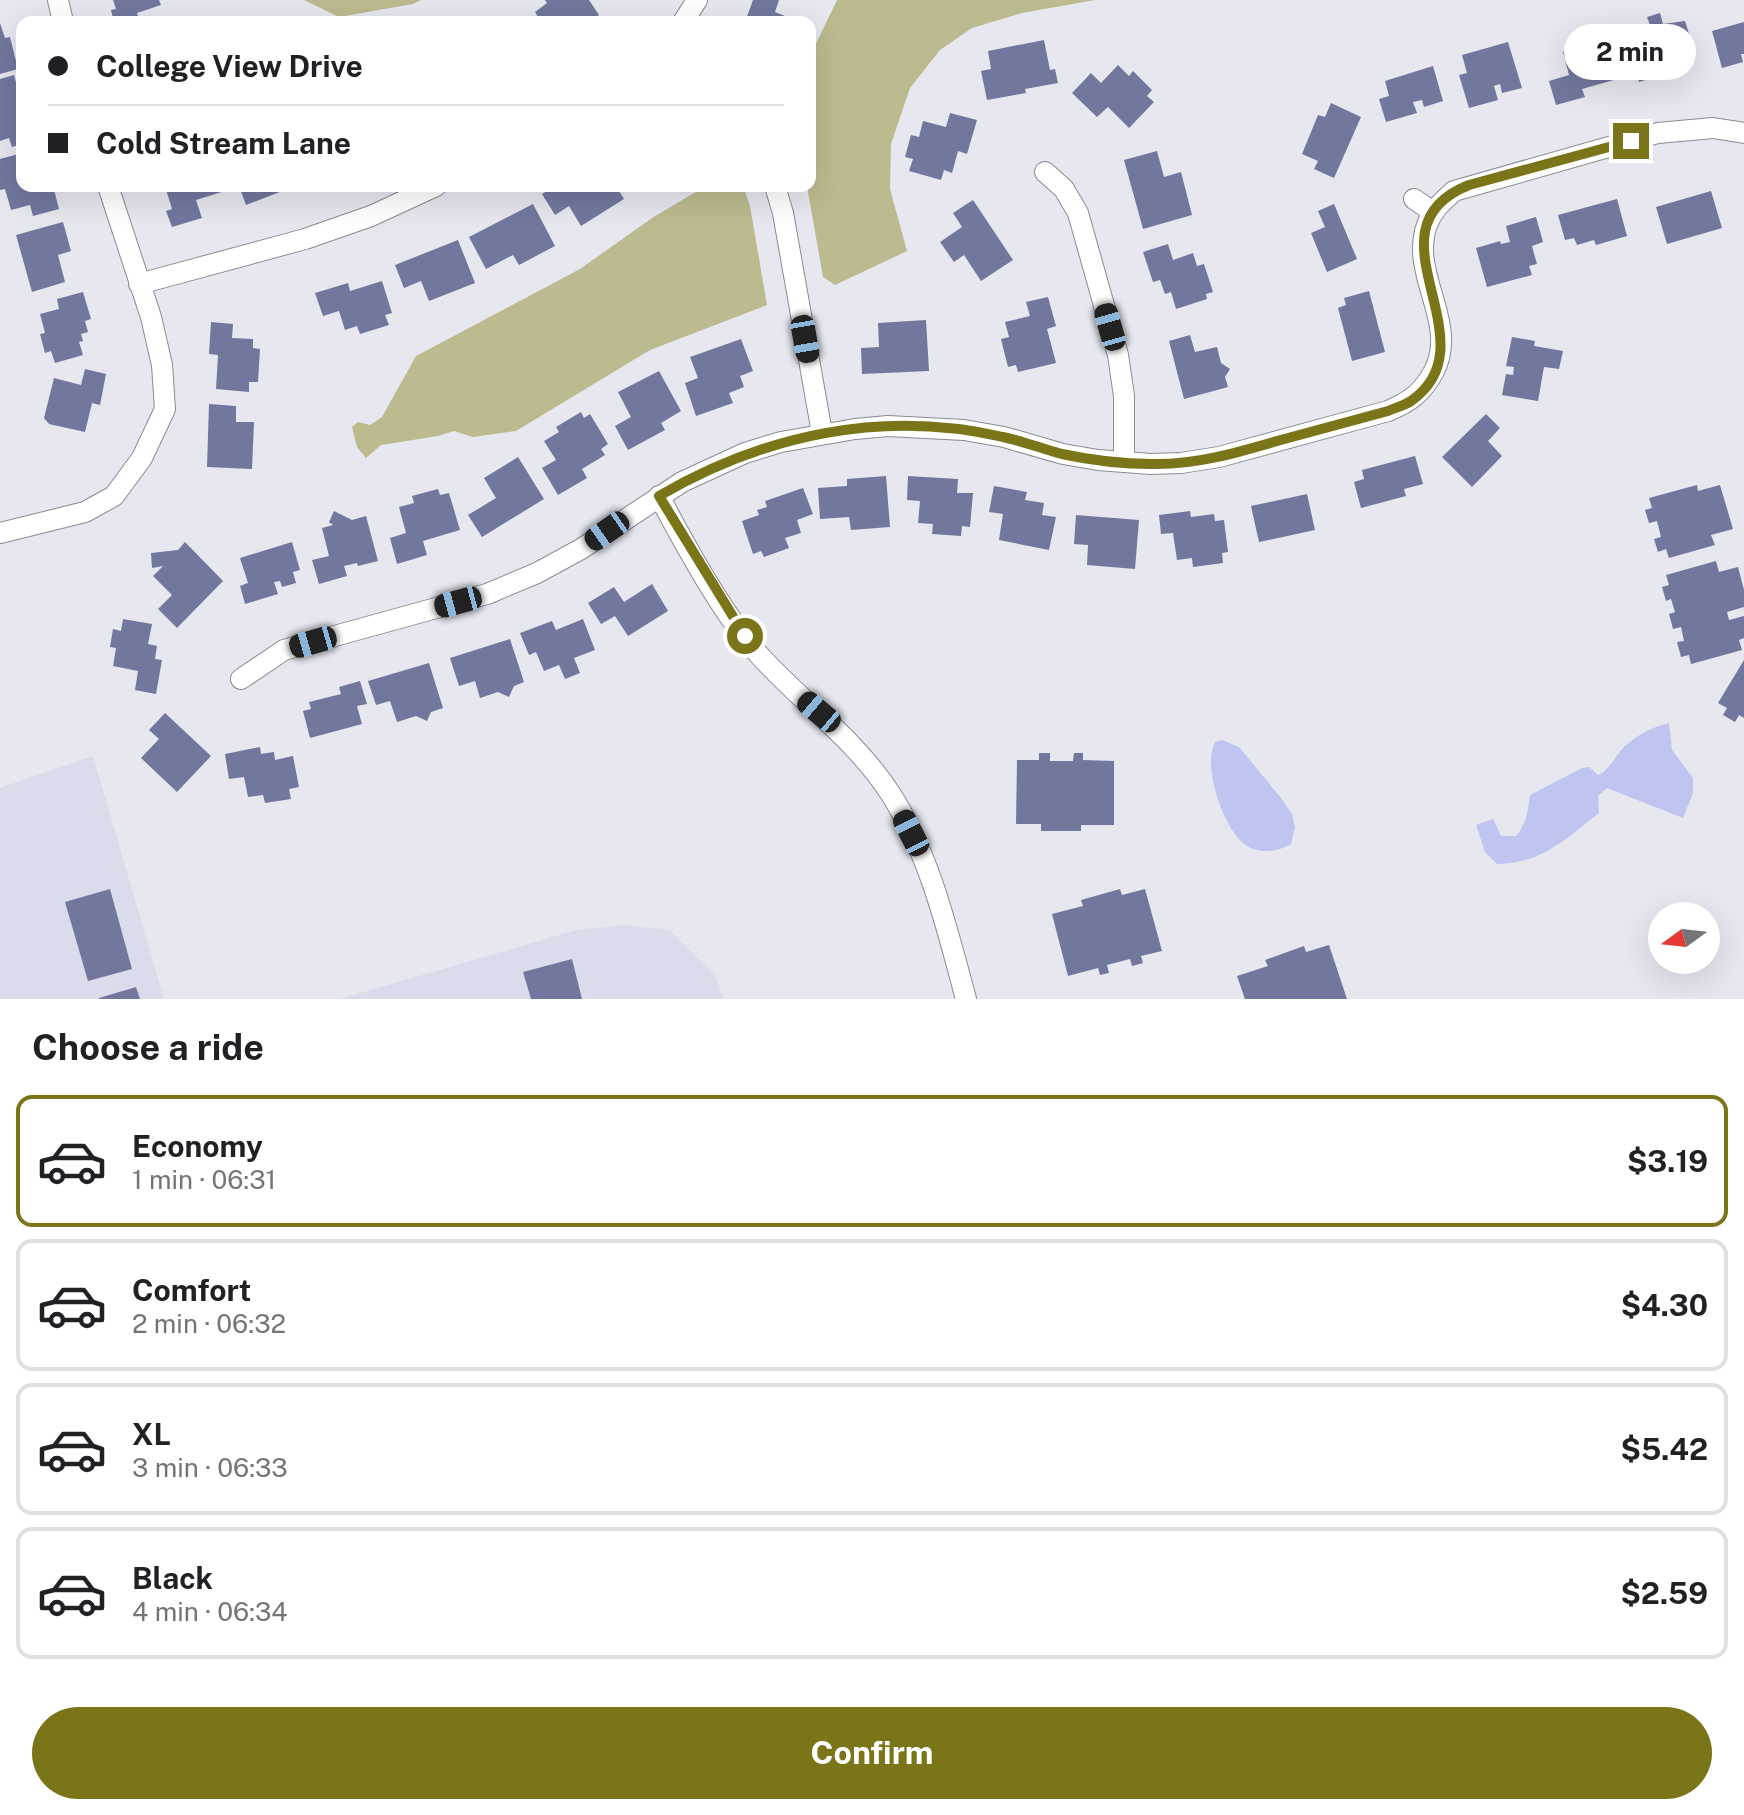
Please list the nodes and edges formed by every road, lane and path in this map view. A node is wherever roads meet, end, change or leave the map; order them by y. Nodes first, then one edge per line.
1 (1744, 133) edge
2 (1045, 172) dead end
3 (110, 192) edge
4 (423, 192) edge
5 (777, 192) edge
6 (1414, 199) dead end
7 (1433, 212) junction
8 (139, 284) junction
9 (822, 433) junction
10 (1124, 462) junction
11 (659, 496) junction
12 (0, 533) edge
13 (241, 679) dead end
14 (966, 999) edge

1 - 7 street
2 - 10 street
3 - 8 street
4 - 8 street
5 - 9 street
6 - 7 street
7 - 10 street
8 - 12 street
9 - 10 street
9 - 11 street
11 - 13 street
11 - 14 street

